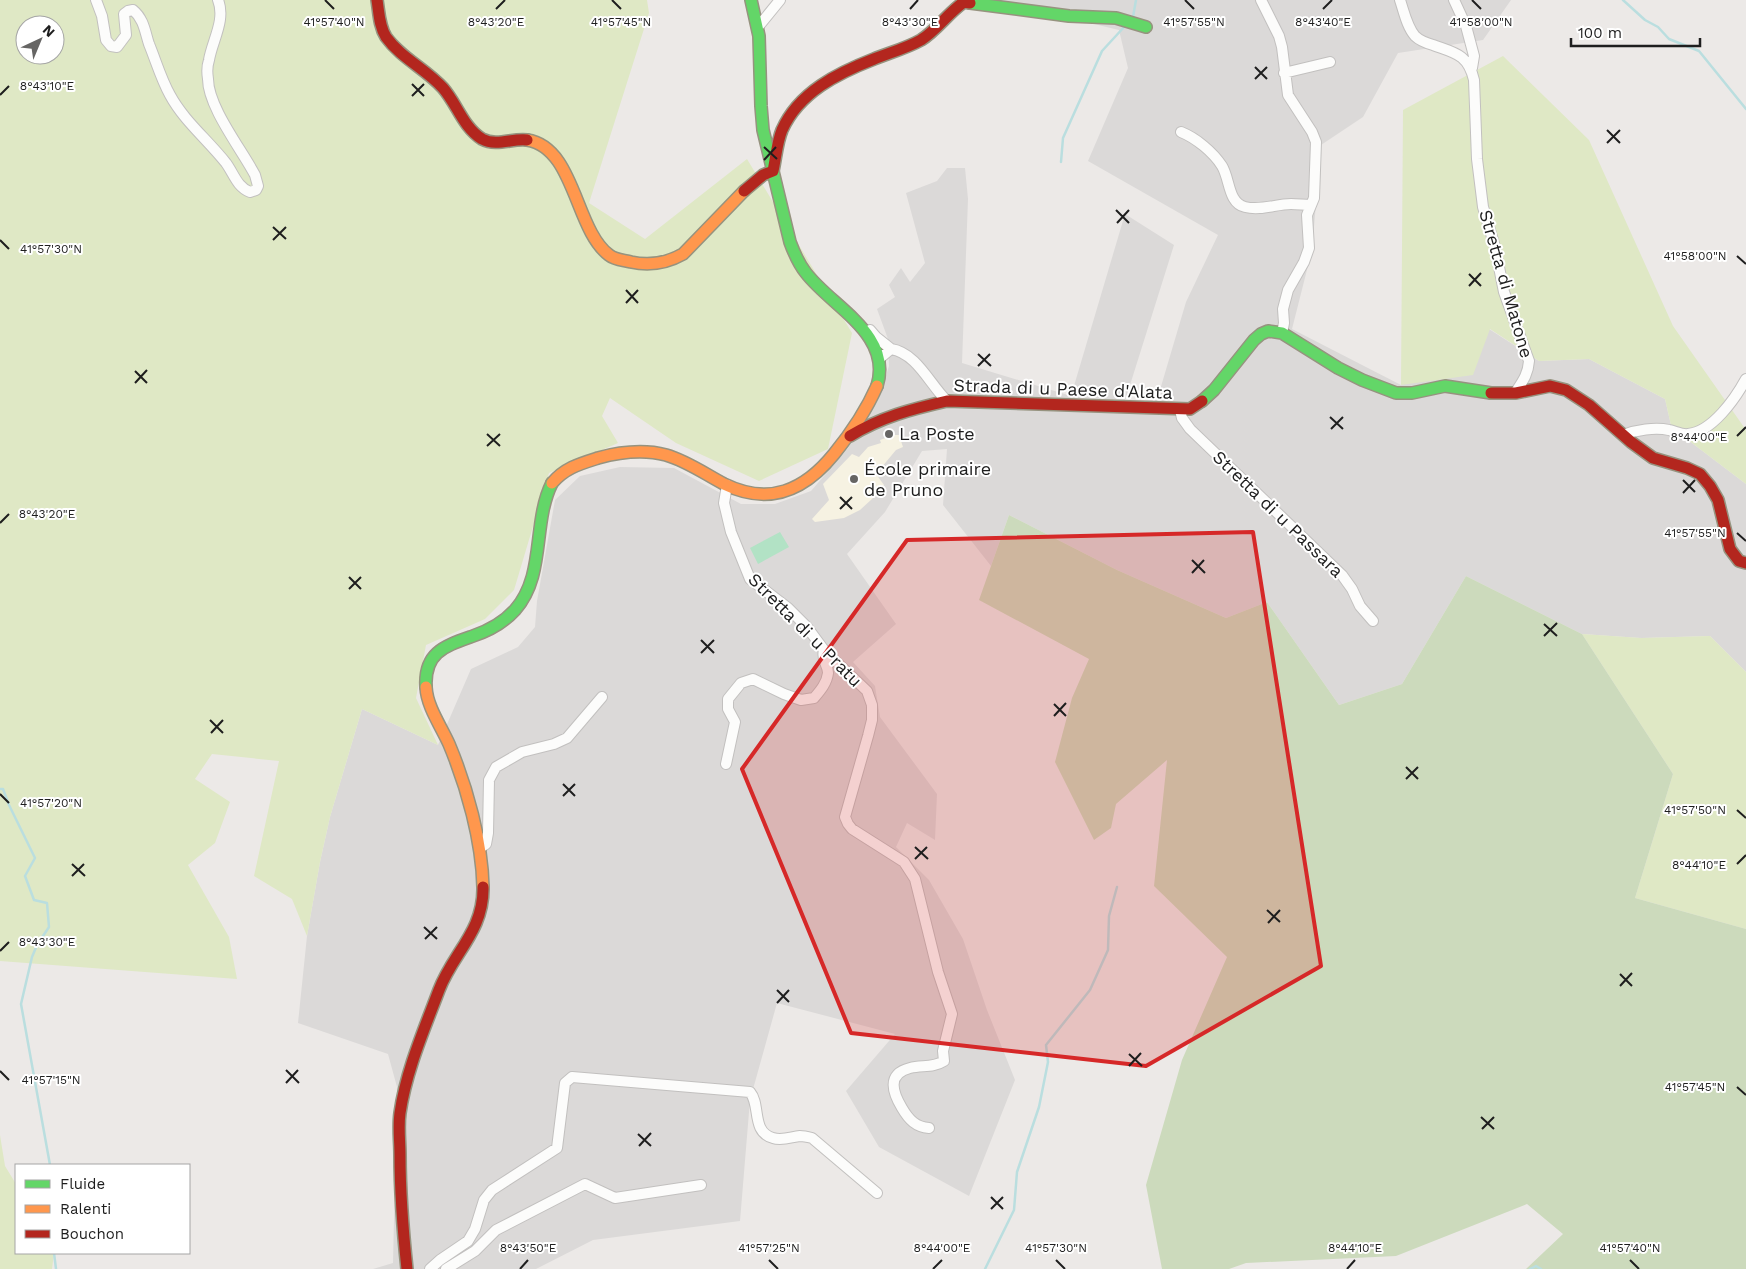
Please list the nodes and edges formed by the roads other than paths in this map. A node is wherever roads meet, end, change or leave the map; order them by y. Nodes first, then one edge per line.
1 (96, 0) edge
2 (218, 0) edge
3 (377, 0) edge
4 (751, 0) edge
5 (780, 0) edge
6 (1261, 0) edge
7 (1400, 0) edge
8 (1454, 0) edge
9 (758, 27) junction
10 (1146, 27) dead end
11 (1330, 62) dead end
12 (1472, 68) junction
13 (1284, 73) junction
14 (1181, 132) dead end
15 (774, 171) junction
16 (1310, 205) junction
17 (858, 324) junction
18 (1282, 333) junction
19 (891, 350) junction
20 (880, 359) junction
21 (1746, 379) edge
22 (1515, 393) junction
23 (947, 401) junction
24 (1180, 410) junction
25 (1623, 435) junction
26 (847, 438) junction
27 (727, 485) junction
28 (1746, 563) edge
29 (1373, 621) dead end
30 (824, 650) junction
31 (602, 697) dead end
32 (726, 764) dead end
33 (480, 848) junction
34 (929, 1128) dead end
35 (701, 1185) dead end
36 (877, 1193) dead end
37 (407, 1269) edge
38 (430, 1269) edge
39 (446, 1269) edge

1 - 2 street
3 - 15 street
4 - 9 street
5 - 9 street
6 - 13 street
7 - 12 street
8 - 12 street, Stretta di Matone
9 - 15 street
10 - 15 street
11 - 13 street
12 - 22 street, Stretta di Matone
13 - 16 street
14 - 16 street
15 - 17 street
16 - 18 street
17 - 19 street
17 - 20 street
18 - 22 street
18 - 24 street, Strada di u Paese d'Alata
19 - 20 street
19 - 23 street
20 - 26 street
21 - 25 street
22 - 25 street
23 - 24 street, Strada di u Paese d'Alata
23 - 26 street, Strada di u Paese d'Alata
24 - 29 street, Stretta di u Passara
25 - 28 street
26 - 27 street
27 - 30 street, Stretta di u Pratu
27 - 33 street
30 - 32 street
30 - 34 street, Stretta di u Pratu
31 - 33 street
33 - 37 street
35 - 39 street
36 - 38 street

